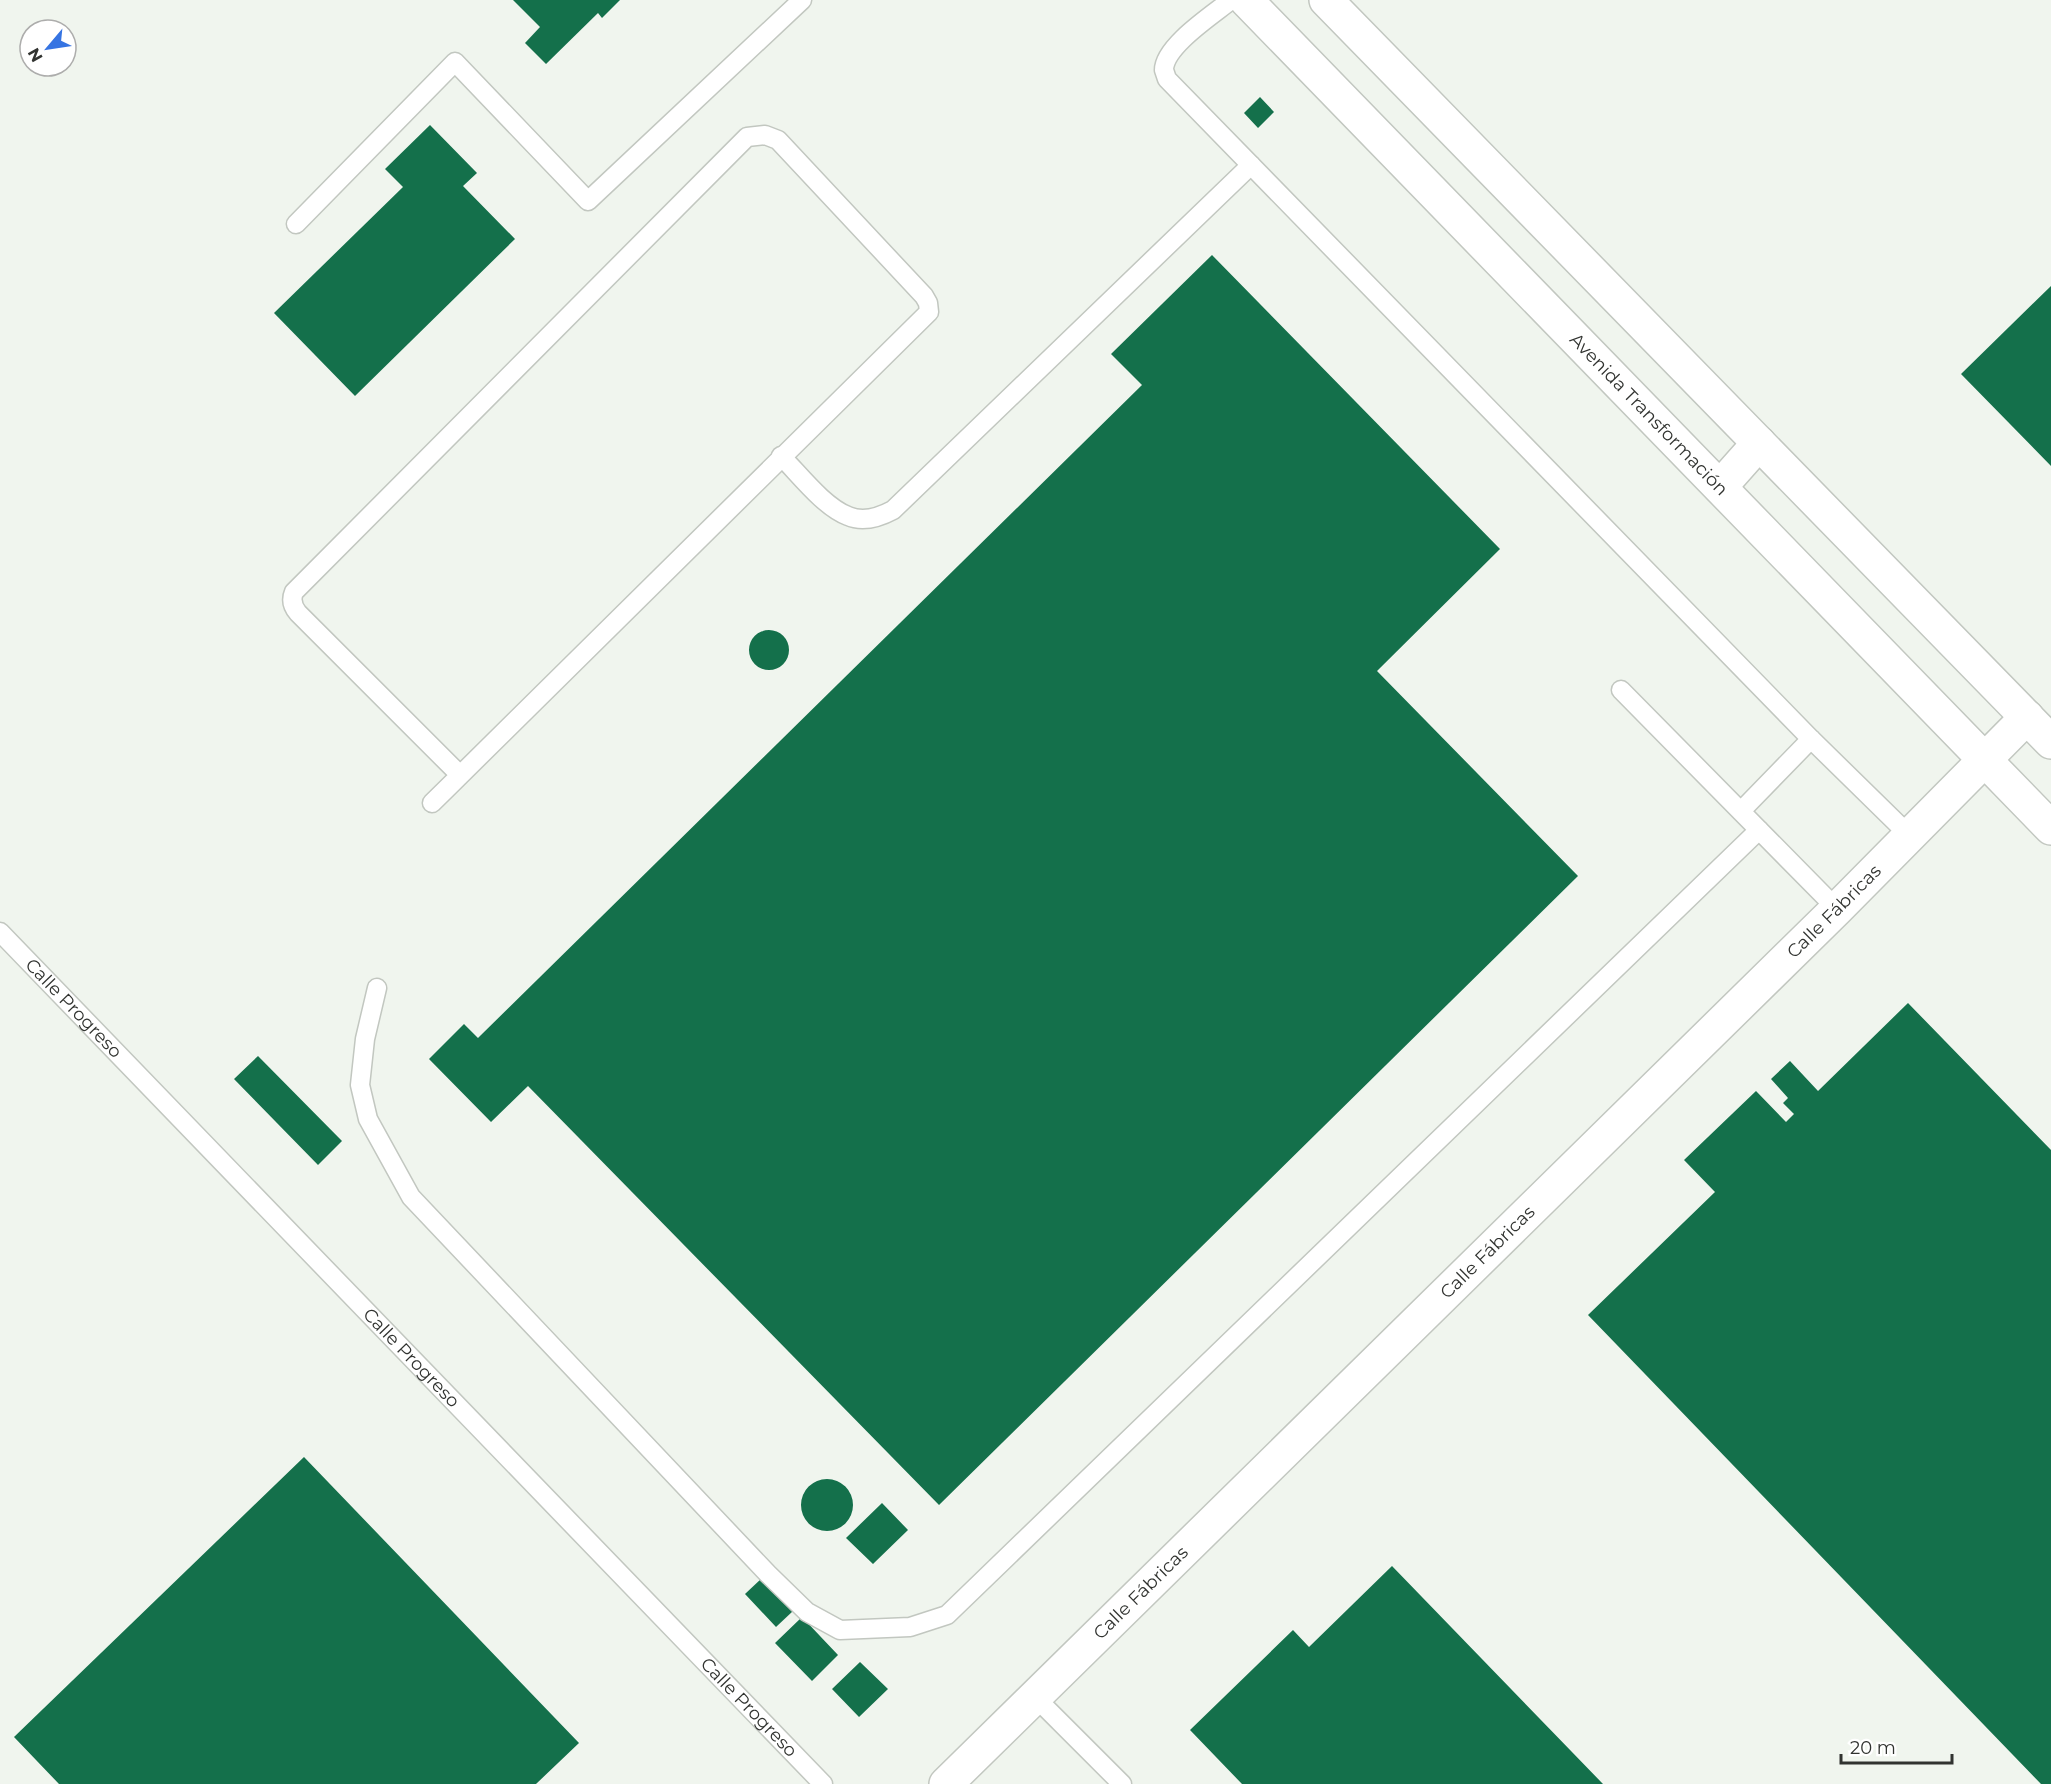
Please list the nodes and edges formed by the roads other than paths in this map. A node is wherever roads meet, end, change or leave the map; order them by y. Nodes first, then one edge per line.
1 (802, 0) edge
2 (1231, 0) edge
3 (1246, 0) edge
4 (1326, 0) edge
5 (1251, 165) junction
6 (296, 224) dead end
7 (1759, 443) junction
8 (781, 456) junction
9 (1720, 487) junction
10 (1621, 690) dead end
11 (2027, 717) junction
12 (1811, 739) junction
13 (2051, 742) edge
14 (1984, 760) junction
15 (460, 776) junction
16 (432, 803) dead end
17 (1741, 811) junction
18 (2051, 828) edge
19 (1759, 830) junction
20 (1910, 836) junction
21 (1838, 909) junction
22 (0, 932) edge
23 (377, 988) dead end
24 (1035, 1697) junction
25 (823, 1784) edge
26 (946, 1784) edge
27 (1122, 1784) edge

1 - 6 lane
2 - 5 lane
3 - 9 main road, Avenida Transformación
4 - 7 main road
5 - 8 lane
5 - 12 lane
7 - 9 main road
7 - 11 main road
8 - 15 lane
8 - 15 lane
9 - 14 main road, Avenida Transformación
10 - 17 lane
11 - 13 main road
11 - 14 main road, Calle Fábricas
12 - 17 lane
12 - 20 lane
14 - 18 main road, Avenida Transformación
14 - 20 main road, Calle Fábricas
15 - 16 lane
17 - 19 lane
19 - 21 lane
19 - 23 lane
20 - 21 main road, Calle Fábricas
21 - 24 main road, Calle Fábricas
22 - 25 lane, Calle Progreso
24 - 26 main road, Calle Fábricas
24 - 27 lane

